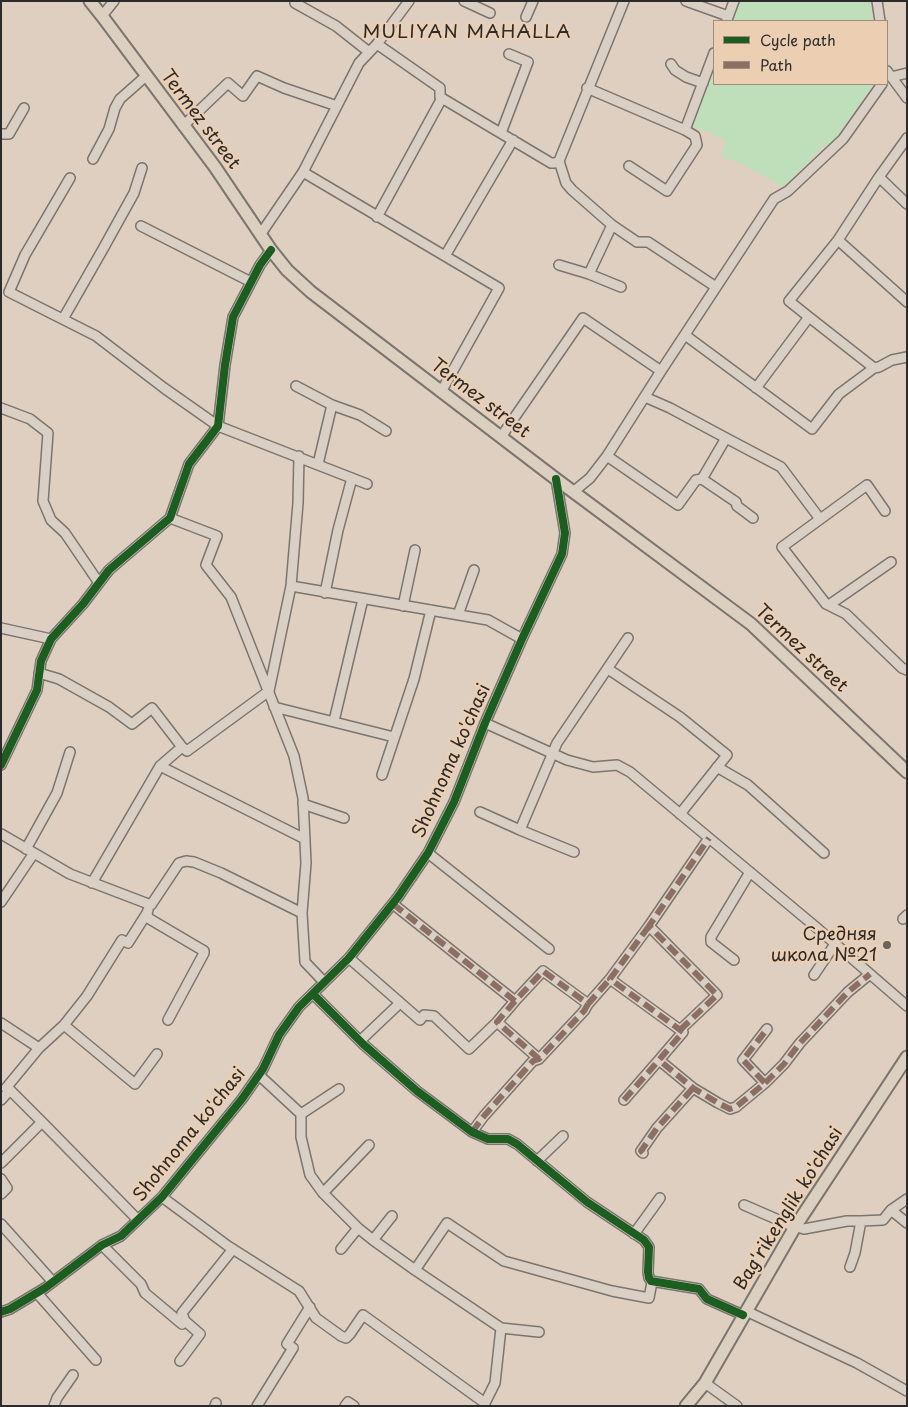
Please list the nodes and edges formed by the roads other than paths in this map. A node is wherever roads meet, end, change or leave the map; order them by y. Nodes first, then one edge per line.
1 (90, 1) edge
2 (114, 1) edge
3 (409, 1) edge
4 (464, 1) edge
5 (533, 1) edge
6 (624, 1) edge
7 (686, 1) edge
8 (734, 1) edge
9 (877, 1) edge
10 (296, 3) dead end
11 (490, 13) dead end
12 (102, 16) junction
13 (526, 17) dead end
14 (727, 18) edge
15 (880, 20) edge
16 (377, 44) junction
17 (369, 52) junction
18 (509, 54) dead end
19 (713, 56) edge
20 (671, 64) dead end
21 (907, 73) edge
22 (889, 74) edge
23 (146, 76) junction
24 (703, 83) junction
25 (881, 85) edge
26 (587, 88) junction
27 (442, 98) junction
28 (907, 98) edge
29 (337, 106) junction
30 (24, 108) dead end
31 (183, 126) junction
32 (685, 130) junction
33 (501, 133) junction
34 (1, 134) edge
35 (907, 138) edge
36 (513, 140) junction
37 (93, 159) dead end
38 (559, 161) junction
39 (628, 166) dead end
40 (142, 168) dead end
41 (303, 172) junction
42 (879, 177) junction
43 (70, 178) dead end
44 (907, 204) edge
45 (377, 216) junction
46 (612, 225) junction
47 (141, 226) dead end
48 (260, 234) junction
49 (838, 240) junction
50 (271, 250) junction
51 (445, 256) junction
52 (559, 265) dead end
53 (589, 274) junction
54 (251, 282) junction
55 (621, 287) dead end
56 (716, 287) junction
57 (5, 291) edge
58 (907, 302) edge
59 (809, 317) junction
60 (62, 319) junction
61 (685, 335) junction
62 (907, 357) edge
63 (874, 368) junction
64 (661, 371) junction
65 (296, 386) dead end
66 (756, 388) junction
67 (441, 392) junction
68 (645, 397) junction
69 (332, 406) junction
70 (1, 408) edge
71 (218, 426) junction
72 (386, 431) dead end
73 (501, 438) junction
74 (726, 438) junction
75 (300, 456) junction
76 (607, 456) junction
77 (318, 464) junction
78 (352, 478) junction
79 (556, 479) junction
80 (702, 479) junction
81 (367, 484) dead end
82 (573, 492) junction
83 (885, 511) dead end
84 (170, 518) junction
85 (753, 518) dead end
86 (820, 519) junction
87 (415, 550) dead end
88 (891, 562) dead end
89 (474, 570) dead end
90 (98, 583) junction
91 (291, 586) junction
92 (326, 593) junction
93 (363, 599) junction
94 (829, 605) junction
95 (404, 606) junction
96 (431, 610) junction
97 (458, 615) junction
98 (1, 628) edge
99 (522, 638) junction
100 (628, 638) dead end
101 (51, 639) junction
102 (608, 669) junction
103 (907, 670) edge
104 (39, 673) junction
105 (269, 691) junction
106 (274, 707) junction
107 (334, 721) junction
108 (485, 723) junction
109 (394, 737) junction
110 (182, 747) junction
111 (70, 752) dead end
112 (552, 754) junction
113 (1, 765) edge
114 (160, 766) junction
115 (717, 767) junction
116 (907, 772) edge
117 (382, 775) dead end
118 (303, 804) junction
119 (480, 812) dead end
120 (680, 814) junction
121 (344, 818) dead end
122 (520, 830) junction
123 (1, 834) edge
124 (709, 838) junction
125 (305, 839) junction
126 (30, 851) junction
127 (574, 852) dead end
128 (428, 853) junction
129 (824, 853) dead end
130 (750, 872) junction
131 (92, 883) junction
132 (1, 902) edge
133 (393, 904) junction
134 (149, 909) junction
135 (302, 913) junction
136 (649, 926) junction
137 (835, 944) junction
138 (549, 949) dead end
139 (349, 958) junction
140 (734, 960) dead end
141 (870, 974) junction
142 (814, 975) dead end
143 (610, 979) junction
144 (324, 982) junction
145 (313, 994) junction
146 (515, 1001) junction
147 (400, 1003) junction
148 (588, 1004) junction
149 (907, 1006) edge
150 (168, 1020) dead end
151 (498, 1022) junction
152 (1, 1023) edge
153 (64, 1025) junction
154 (767, 1029) dead end
155 (680, 1030) junction
156 (360, 1041) junction
157 (39, 1048) junction
158 (157, 1054) dead end
159 (538, 1059) junction
160 (659, 1060) junction
161 (905, 1063) edge
162 (259, 1075) junction
163 (765, 1083) junction
164 (6, 1087) edge
165 (692, 1088) junction
166 (339, 1090) dead end
167 (1, 1100) edge
168 (624, 1100) dead end
169 (300, 1114) junction
170 (42, 1122) junction
171 (472, 1132) junction
172 (563, 1136) dead end
173 (369, 1145) dead end
174 (643, 1153) dead end
175 (537, 1161) junction
176 (1, 1163) edge
177 (1, 1179) edge
178 (323, 1193) junction
179 (1, 1194) edge
180 (162, 1197) junction
181 (660, 1198) dead end
182 (907, 1199) edge
183 (744, 1205) dead end
184 (891, 1210) junction
185 (392, 1216) dead end
186 (138, 1220) junction
187 (861, 1221) junction
188 (1, 1224) edge
189 (907, 1224) edge
190 (795, 1226) junction
191 (358, 1228) junction
192 (634, 1234) junction
193 (373, 1240) junction
194 (102, 1246) junction
195 (233, 1249) junction
196 (341, 1249) dead end
197 (850, 1267) dead end
198 (415, 1270) junction
199 (53, 1282) junction
200 (652, 1282) junction
201 (37, 1293) junction
202 (310, 1307) junction
203 (1, 1312) edge
204 (744, 1313) junction
205 (185, 1321) junction
206 (501, 1328) junction
207 (539, 1332) dead end
208 (96, 1360) dead end
209 (180, 1361) dead end
210 (73, 1375) dead end
211 (705, 1384) junction
212 (907, 1391) edge
213 (485, 1404) edge
214 (54, 1406) edge
215 (257, 1406) edge
216 (345, 1406) edge
217 (354, 1406) edge
218 (686, 1406) edge
219 (737, 1406) edge

1 - 12 main road, Termez street
2 - 12 street
3 - 16 street
4 - 11 street
5 - 13 street
6 - 26 street
7 - 14 street
8 - 14 street
9 - 15 street
10 - 17 street
12 - 23 main road, Termez street
16 - 17 street
16 - 27 street
17 - 29 street
18 - 33 street
19 - 24 street
20 - 24 street
21 - 22 street
22 - 28 street
23 - 31 main road, Termez street
23 - 37 street
24 - 32 street
25 - 56 street
26 - 32 street
26 - 38 street
27 - 33 street
27 - 45 street
29 - 31 street
29 - 41 street
30 - 34 street
31 - 48 main road, Termez street
32 - 39 street
33 - 36 street
35 - 42 street
36 - 38 street
36 - 51 street
38 - 46 street
40 - 60 street
41 - 45 street
41 - 48 street
42 - 44 street
42 - 49 street
43 - 57 street
45 - 51 street
46 - 53 street
46 - 56 street
47 - 54 street
48 - 50 main road, Termez street
49 - 58 street
49 - 59 street
50 - 54 street
50 - 67 main road, Termez street
51 - 67 street
52 - 53 street
53 - 55 street
54 - 71 street
56 - 61 street
57 - 60 street
59 - 63 street
59 - 66 street
60 - 71 street
61 - 64 street
61 - 66 street
62 - 63 street
63 - 66 street
64 - 68 street
64 - 73 street
65 - 69 street
67 - 73 main road, Termez street
68 - 74 street
68 - 76 street
69 - 72 street
69 - 77 street
70 - 90 street
71 - 75 street
71 - 84 street
73 - 79 main road, Termez street
74 - 80 street
74 - 86 street
75 - 77 street
75 - 91 street
76 - 80 street
76 - 82 street
77 - 78 street
78 - 81 street
78 - 92 street
79 - 82 main road, Termez street
79 - 99 street, Shohnoma ko'chasi
80 - 85 street
82 - 116 main road, Termez street
83 - 86 street
84 - 90 street
84 - 105 street
86 - 94 street
87 - 95 street
88 - 94 street
89 - 97 street
90 - 101 street
91 - 92 street
91 - 105 street
92 - 93 street
93 - 95 street
93 - 107 street
94 - 103 street
95 - 96 street
96 - 97 street
96 - 109 street
97 - 99 street
98 - 101 street
99 - 108 street, Shohnoma ko'chasi
100 - 102 street
101 - 104 street
102 - 112 street
102 - 115 street
104 - 110 street
104 - 113 street
105 - 106 street
105 - 110 street
106 - 107 street
106 - 118 street
107 - 109 street
108 - 112 street
108 - 128 street, Shohnoma ko'chasi
109 - 117 street
110 - 114 street
111 - 126 street
112 - 120 street
112 - 122 street
114 - 125 street
114 - 131 street
115 - 120 street
115 - 129 street
118 - 121 street
118 - 125 street
119 - 122 street
120 - 124 street
122 - 127 street
123 - 126 street
124 - 130 street
124 - 136 street
125 - 135 street
126 - 131 street
126 - 132 street
128 - 133 street, Shohnoma ko'chasi
128 - 138 street
130 - 137 street
130 - 140 street
131 - 134 street
133 - 139 street, Shohnoma ko'chasi
133 - 146 street
134 - 135 street
134 - 150 street
134 - 153 street
135 - 144 street
136 - 143 street
136 - 155 street
137 - 141 street
137 - 142 street
139 - 144 street, Shohnoma ko'chasi
139 - 147 street
141 - 149 street
141 - 163 street
143 - 148 street
143 - 155 street
144 - 145 street, Shohnoma ko'chasi
145 - 156 street
145 - 162 street, Shohnoma ko'chasi
146 - 148 street
146 - 151 street
147 - 151 street
147 - 156 street
148 - 159 street
151 - 159 street
152 - 157 street
153 - 157 street
153 - 158 street
154 - 163 street
155 - 160 street
156 - 171 street
157 - 164 street
159 - 171 street
160 - 165 street
160 - 168 street
161 - 190 main road, Bag'rikenglik ko'chasi
162 - 169 street
162 - 180 street, Shohnoma ko'chasi
163 - 165 street
164 - 167 street
164 - 170 street
165 - 174 street
166 - 169 street
169 - 178 street
170 - 176 street
170 - 186 street
171 - 175 street
172 - 175 street
173 - 178 street
175 - 192 street
177 - 179 street
178 - 191 street
180 - 186 street, Shohnoma ko'chasi
180 - 195 street
181 - 192 street
182 - 184 street
183 - 190 street
184 - 187 street
184 - 189 street
185 - 193 street
186 - 194 street, Shohnoma ko'chasi
187 - 190 street
187 - 197 street
188 - 199 street
190 - 204 main road, Bag'rikenglik ko'chasi
191 - 193 street
191 - 196 street
192 - 200 street
193 - 198 street
194 - 199 street, Shohnoma ko'chasi
194 - 205 street
195 - 202 street
195 - 205 street
198 - 200 street
198 - 206 street
199 - 201 street, Shohnoma ko'chasi
200 - 204 street
201 - 203 street, Shohnoma ko'chasi
201 - 208 street
202 - 213 street
202 - 215 street
204 - 211 main road, Bag'rikenglik ko'chasi
204 - 212 street
205 - 209 street
206 - 207 street
206 - 213 street
210 - 214 street
211 - 218 main road, Bag'rikenglik ko'chasi
211 - 219 street
216 - 217 street

